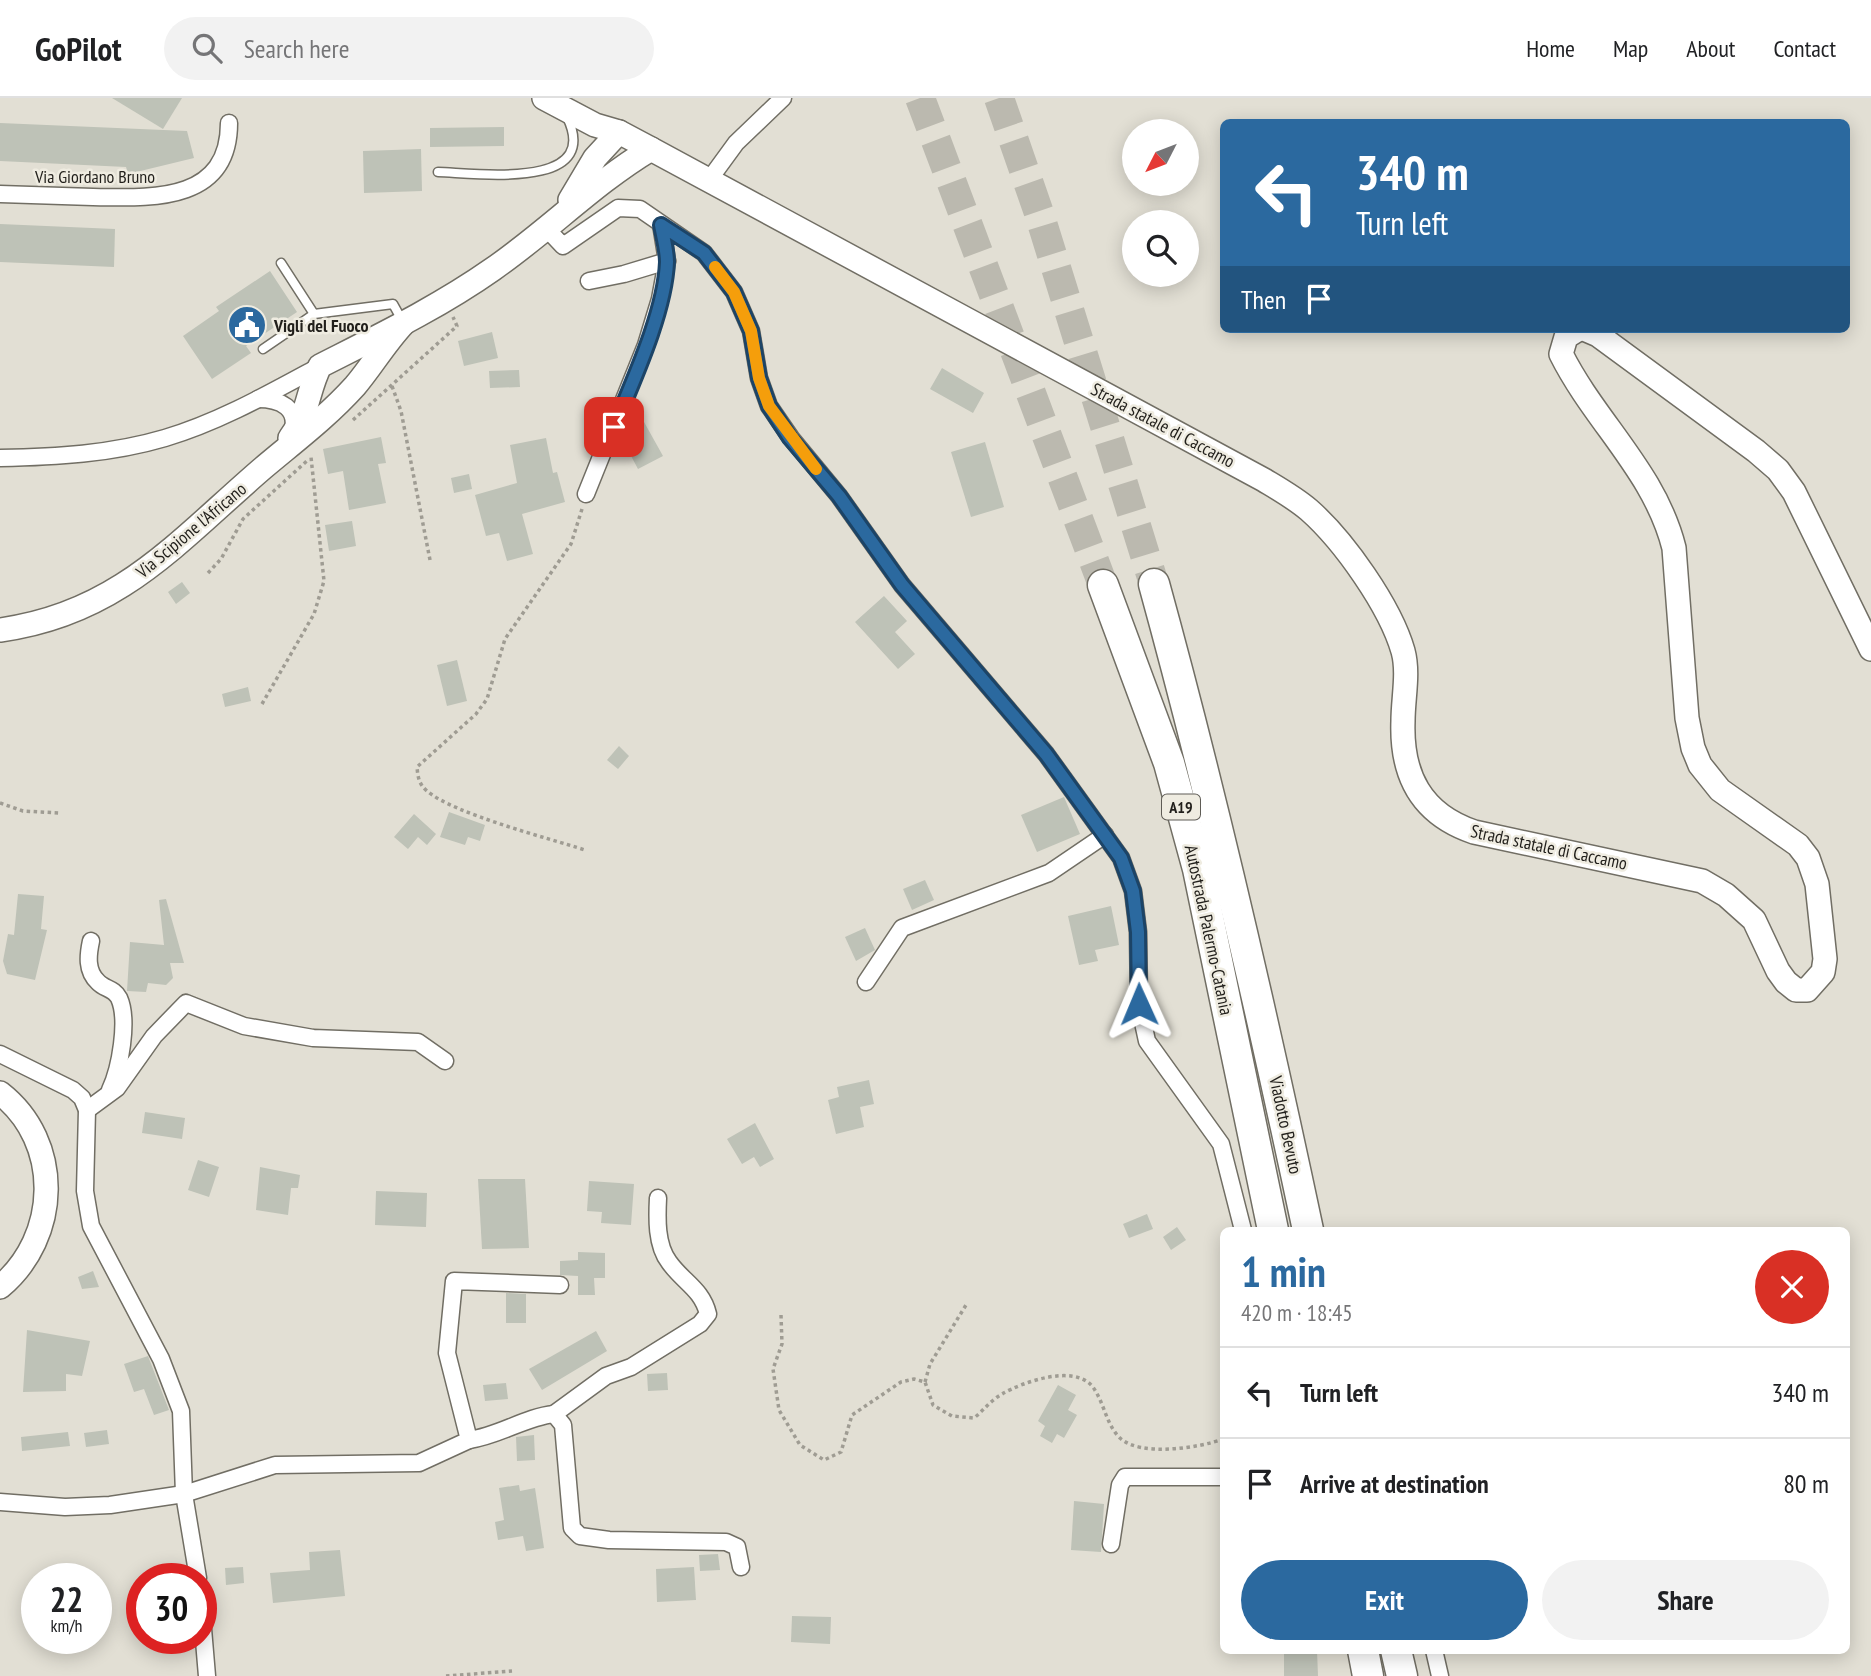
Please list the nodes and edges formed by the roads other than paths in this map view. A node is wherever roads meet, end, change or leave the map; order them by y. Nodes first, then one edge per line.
1 (783, 98) edge
2 (561, 101) edge
3 (229, 123) dead end
4 (595, 125) junction
5 (619, 132) junction
6 (651, 149) junction
7 (595, 158) junction
8 (617, 169) junction
9 (438, 172) dead end
10 (709, 180) junction
11 (0, 194) edge
12 (553, 221) junction
13 (661, 225) junction
14 (667, 261) junction
15 (281, 263) dead end
16 (589, 281) dead end
17 (314, 314) junction
18 (404, 323) junction
19 (1574, 333) edge
20 (1592, 333) edge
21 (263, 349) dead end
22 (320, 366) junction
23 (258, 399) junction
24 (320, 422) junction
25 (289, 439) junction
26 (0, 458) edge
27 (263, 469) junction
28 (586, 494) road end
29 (1154, 584) tunnel mouth
30 (1104, 585) tunnel mouth
31 (0, 630) edge
32 (1871, 649) edge
33 (1105, 835) junction
34 (91, 941) dead end
35 (866, 982) dead end
36 (1264, 1020) joint
37 (1231, 1037) joint
38 (0, 1054) edge
39 (445, 1061) dead end
40 (0, 1093) edge
41 (108, 1094) junction
42 (88, 1110) junction
43 (658, 1198) dead end
44 (1242, 1227) edge
45 (1272, 1227) edge
46 (1307, 1227) edge
47 (560, 1285) dead end
48 (0, 1287) edge
49 (554, 1414) junction
50 (469, 1440) junction
51 (1220, 1477) edge
52 (184, 1494) junction
53 (0, 1502) edge
54 (1111, 1544) dead end
55 (196, 1563) edge
56 (741, 1567) dead end
57 (205, 1654) edge
58 (1364, 1654) edge
59 (1397, 1654) edge
60 (1435, 1654) edge
61 (207, 1676) edge
62 (1368, 1676) edge
63 (1402, 1676) edge
64 (1440, 1676) edge

1 - 10 street
2 - 4 main road, Strada statale di Caccamo
2 - 5 main road, Strada statale di Caccamo
2 - 9 lane
3 - 11 street, Via Giordano Bruno
4 - 5 main road, Strada statale di Caccamo
4 - 7 main road
5 - 6 main road, Strada statale di Caccamo
5 - 7 main road
5 - 8 main road
6 - 8 main road
6 - 10 main road, Strada statale di Caccamo
7 - 12 main road
8 - 12 main road
10 - 19 main road, Strada statale di Caccamo
12 - 13 street
12 - 18 main road
13 - 14 street
13 - 33 street
14 - 16 street
14 - 28 street
15 - 17 lane
17 - 18 lane
17 - 21 lane
18 - 22 main road
18 - 24 main road
20 - 32 main road, Strada statale di Caccamo
22 - 23 street
22 - 24 main road
22 - 25 main road
23 - 25 street
23 - 26 street
24 - 27 main road
25 - 27 main road
27 - 31 main road, Via Scipione l'Africano
29 - 36 highway, Autostrada Palermo-Catania / A19
30 - 37 highway, Autostrada Palermo-Catania / A19
33 - 35 street
33 - 44 street
34 - 41 street
36 - 46 highway, Viadotto Bevuto / A19
37 - 45 highway, Viadotto Bevuto / A19
38 - 42 street
39 - 41 street
40 - 48 main road
41 - 42 street
42 - 52 street
43 - 49 street
47 - 50 street
49 - 50 street
49 - 56 street
50 - 52 street
51 - 54 street
52 - 53 street
52 - 55 street
57 - 61 street
58 - 62 highway
59 - 63 highway
60 - 64 street

